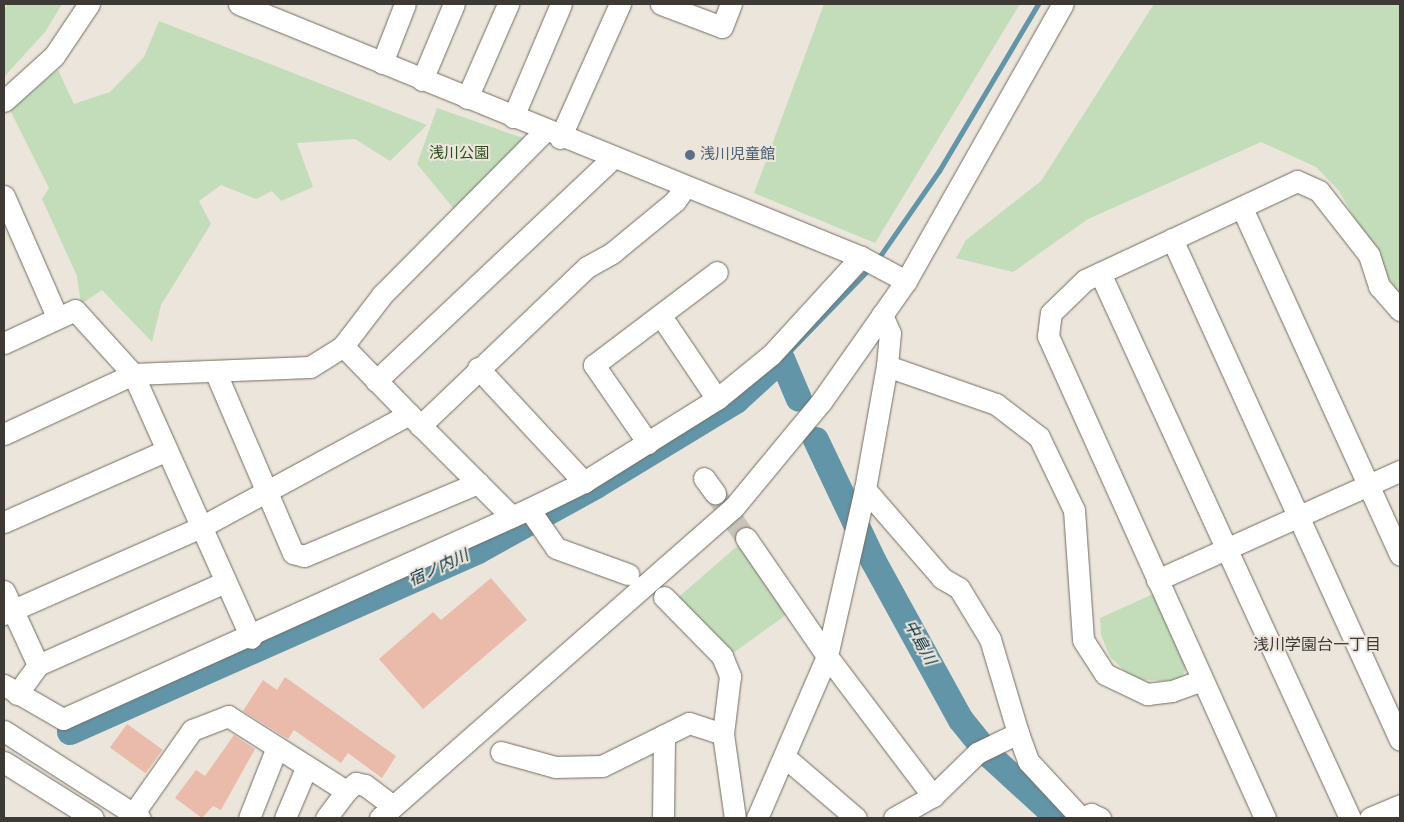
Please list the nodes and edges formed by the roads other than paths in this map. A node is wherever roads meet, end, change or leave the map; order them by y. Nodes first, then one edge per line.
1 (89, 4) edge
2 (239, 4) edge
3 (405, 4) edge
4 (454, 4) edge
5 (508, 4) edge
6 (561, 4) edge
7 (620, 4) edge
8 (661, 4) edge
9 (731, 4) edge
10 (1063, 4) edge
11 (382, 64) junction
12 (422, 80) junction
13 (467, 98) junction
14 (4, 101) edge
15 (513, 117) junction
16 (553, 134) junction
17 (614, 157) junction
18 (685, 187) junction
19 (4, 196) edge
20 (1242, 208) junction
21 (1172, 239) junction
22 (869, 261) junction
23 (717, 272) dead end
24 (1100, 273) junction
25 (906, 281) junction
26 (1400, 310) edge
27 (882, 315) junction
28 (661, 316) junction
29 (58, 317) junction
30 (4, 343) edge
31 (343, 346) junction
32 (887, 366) junction
33 (478, 368) junction
34 (215, 371) junction
35 (133, 374) junction
36 (376, 381) junction
37 (717, 399) junction
38 (414, 420) junction
39 (4, 434) edge
40 (648, 443) junction
41 (167, 450) junction
42 (1400, 471) edge
43 (584, 482) junction
44 (478, 483) junction
45 (1369, 486) junction
46 (266, 492) junction
47 (862, 499) junction
48 (525, 514) junction
49 (1298, 516) junction
50 (4, 522) edge
51 (202, 527) junction
52 (746, 538) tunnel mouth
53 (1228, 550) junction
54 (1400, 555) edge
55 (628, 574) dead end
56 (1157, 580) junction
57 (225, 582) junction
58 (4, 591) edge
59 (664, 597) dead end
60 (8, 612) edge
61 (251, 638) junction
62 (826, 656) junction
63 (38, 665) junction
64 (1202, 680) junction
65 (10, 689) edge
66 (4, 731) edge
67 (1018, 733) junction
68 (723, 734) junction
69 (664, 735) junction
70 (1400, 740) edge
71 (278, 747) junction
72 (501, 752) dead end
73 (786, 758) junction
74 (4, 762) edge
75 (307, 766) junction
76 (346, 791) junction
77 (933, 796) junction
78 (1400, 805) edge
79 (387, 812) edge
80 (137, 816) edge
81 (93, 818) edge
82 (249, 818) edge
83 (285, 818) edge
84 (326, 818) edge
85 (663, 818) edge
86 (735, 818) edge
87 (757, 818) edge
88 (856, 818) edge
89 (894, 818) edge
90 (1081, 818) edge
91 (1100, 818) edge
92 (1265, 818) edge
93 (1350, 818) edge
94 (1370, 818) edge

1 - 14 street
2 - 11 street
3 - 11 street
4 - 12 street
5 - 13 street
6 - 15 street
7 - 16 street
8 - 9 street
10 - 25 street
11 - 12 street
12 - 13 street
13 - 15 street
15 - 16 street
16 - 17 street
16 - 31 street
17 - 18 street
17 - 36 street
18 - 22 street
18 - 33 street
19 - 29 street
20 - 21 street
20 - 26 street
20 - 45 street
21 - 24 street
21 - 49 street
22 - 25 street
22 - 37 street
23 - 28 street
24 - 53 street
24 - 56 street
25 - 27 street
27 - 32 street
27 - 79 street
28 - 37 street
28 - 40 street
29 - 30 street
29 - 35 street
31 - 34 street
31 - 36 street
32 - 47 street
32 - 64 street
33 - 38 street
33 - 43 street
34 - 35 street
34 - 46 street
35 - 39 street
35 - 41 street
36 - 38 street
37 - 40 street
38 - 44 street
38 - 46 street
40 - 43 street
41 - 50 street
41 - 51 street
42 - 45 street
43 - 48 street
44 - 46 street
44 - 48 street
45 - 49 street
45 - 54 street
46 - 51 street
47 - 62 street
47 - 67 street
48 - 55 street
48 - 61 street
49 - 53 street
49 - 70 street
51 - 57 street
51 - 60 street
52 - 62 street
53 - 56 street
53 - 93 street
56 - 64 street
57 - 61 street
57 - 63 street
58 - 60 street
59 - 68 street
60 - 63 street
61 - 65 street
62 - 73 street
62 - 77 street
63 - 65 street
64 - 92 street
66 - 80 street
67 - 77 street
67 - 90 street
68 - 69 street
68 - 86 street
69 - 72 street
69 - 85 street
71 - 75 street
71 - 80 street
71 - 82 street
73 - 87 street
73 - 88 street
74 - 81 street
75 - 76 street
75 - 83 street
76 - 79 street
76 - 84 street
77 - 89 street
78 - 94 street
90 - 91 street

